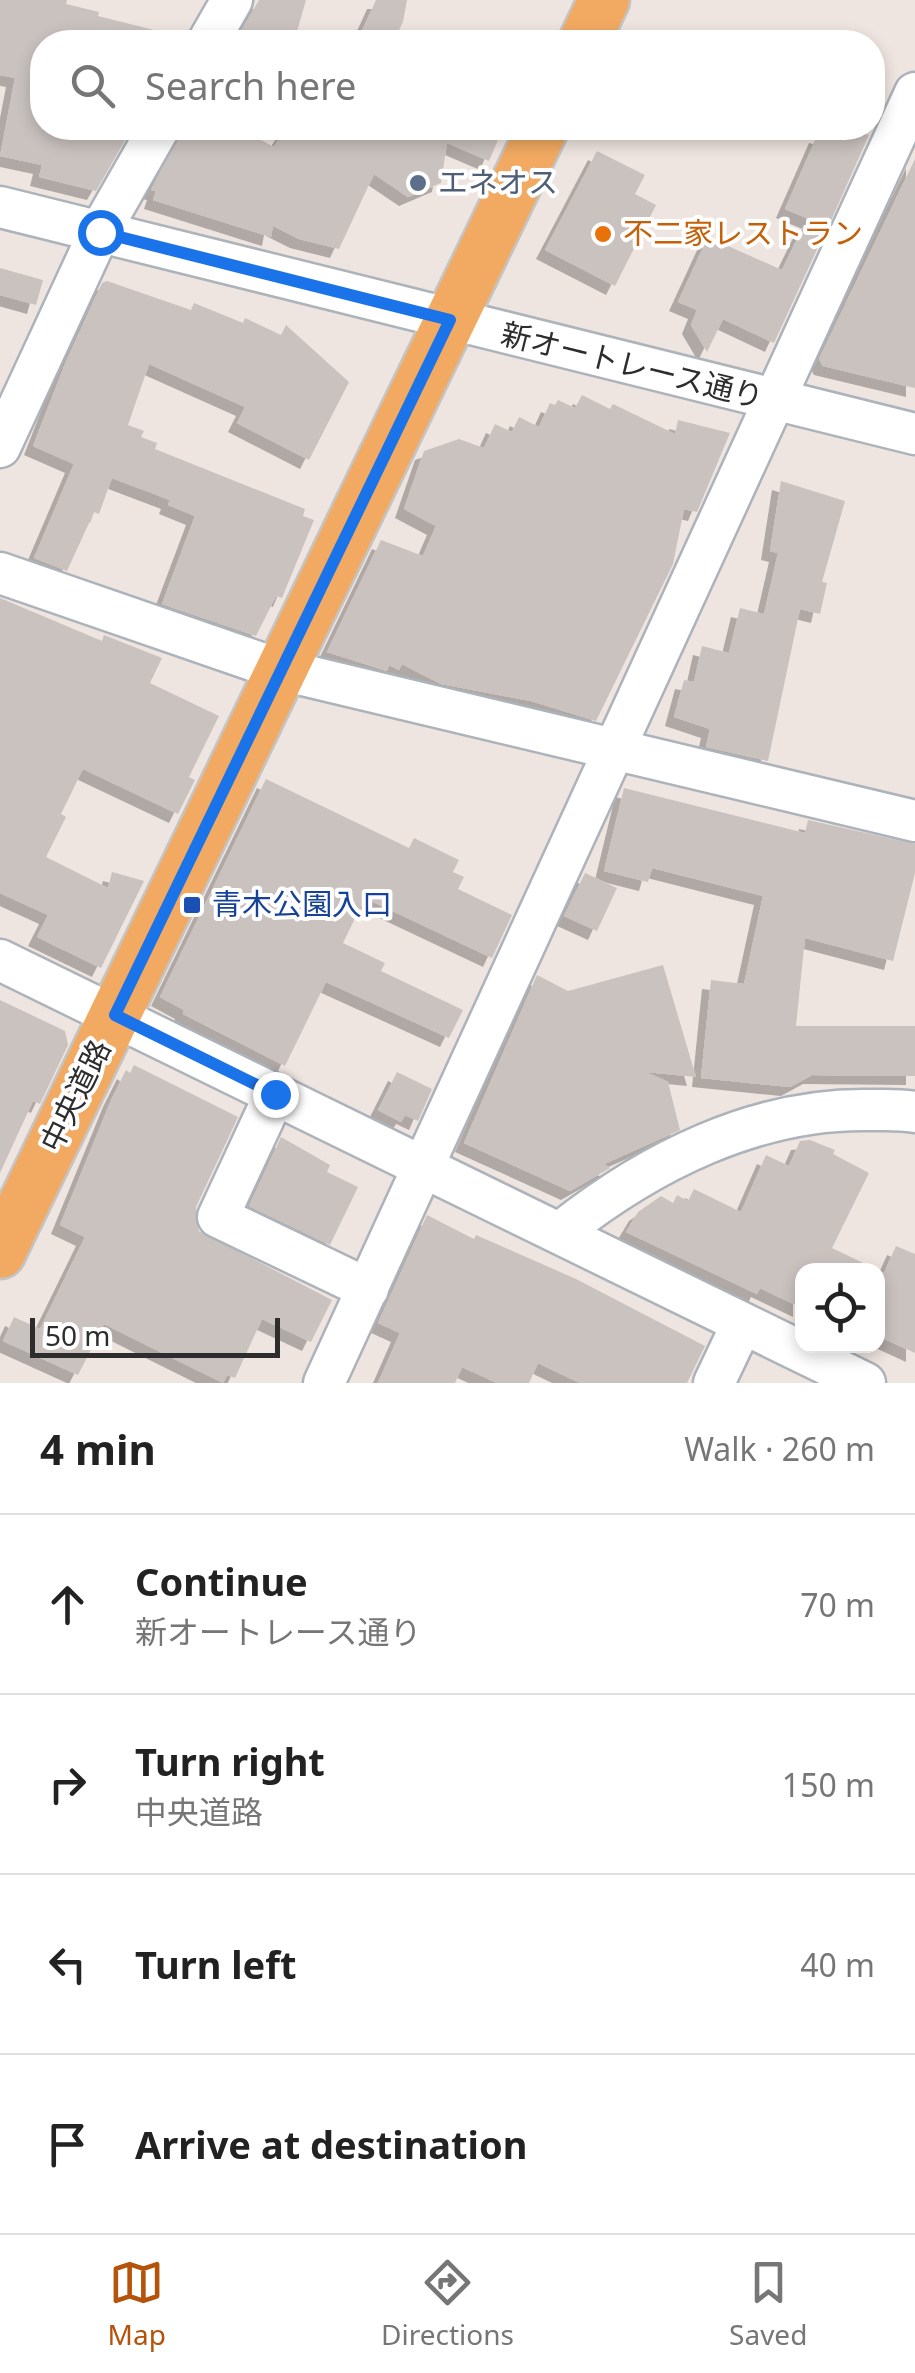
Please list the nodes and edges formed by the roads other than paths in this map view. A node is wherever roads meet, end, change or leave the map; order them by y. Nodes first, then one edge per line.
1 (232, 0) edge
2 (604, 0) edge
3 (215, 30) edge
4 (590, 30) edge
5 (915, 93) edge
6 (153, 140) edge
7 (536, 140) edge
8 (0, 207) edge
9 (100, 232) junction
10 (450, 320) junction
11 (772, 400) junction
12 (915, 434) edge
13 (0, 447) edge
14 (0, 574) edge
15 (278, 669) junction
16 (618, 747) junction
17 (915, 821) edge
18 (0, 960) edge
19 (115, 1015) junction
20 (275, 1094) junction
21 (915, 1112) edge
22 (424, 1168) junction
23 (562, 1231) junction
24 (0, 1253) edge
25 (368, 1289) junction
26 (742, 1324) junction
27 (324, 1383) edge
28 (714, 1383) edge
29 (865, 1383) edge

1 - 3 street
2 - 4 main road
5 - 11 street
6 - 9 street
7 - 10 main road, 中央道路
8 - 9 street, 新オートレース通り
9 - 10 street, 新オートレース通り
9 - 13 street
10 - 11 street, 新オートレース通り
10 - 15 main road, 中央道路
11 - 12 street, 新オートレース通り
11 - 16 street
14 - 15 street
15 - 16 street
15 - 19 main road, 中央道路
16 - 17 street
16 - 22 street
18 - 19 street
19 - 20 street
19 - 24 main road, 中央道路
20 - 22 street
20 - 25 street
21 - 23 street
22 - 23 street
22 - 25 street
23 - 26 street
25 - 27 street
26 - 28 street
26 - 29 street

